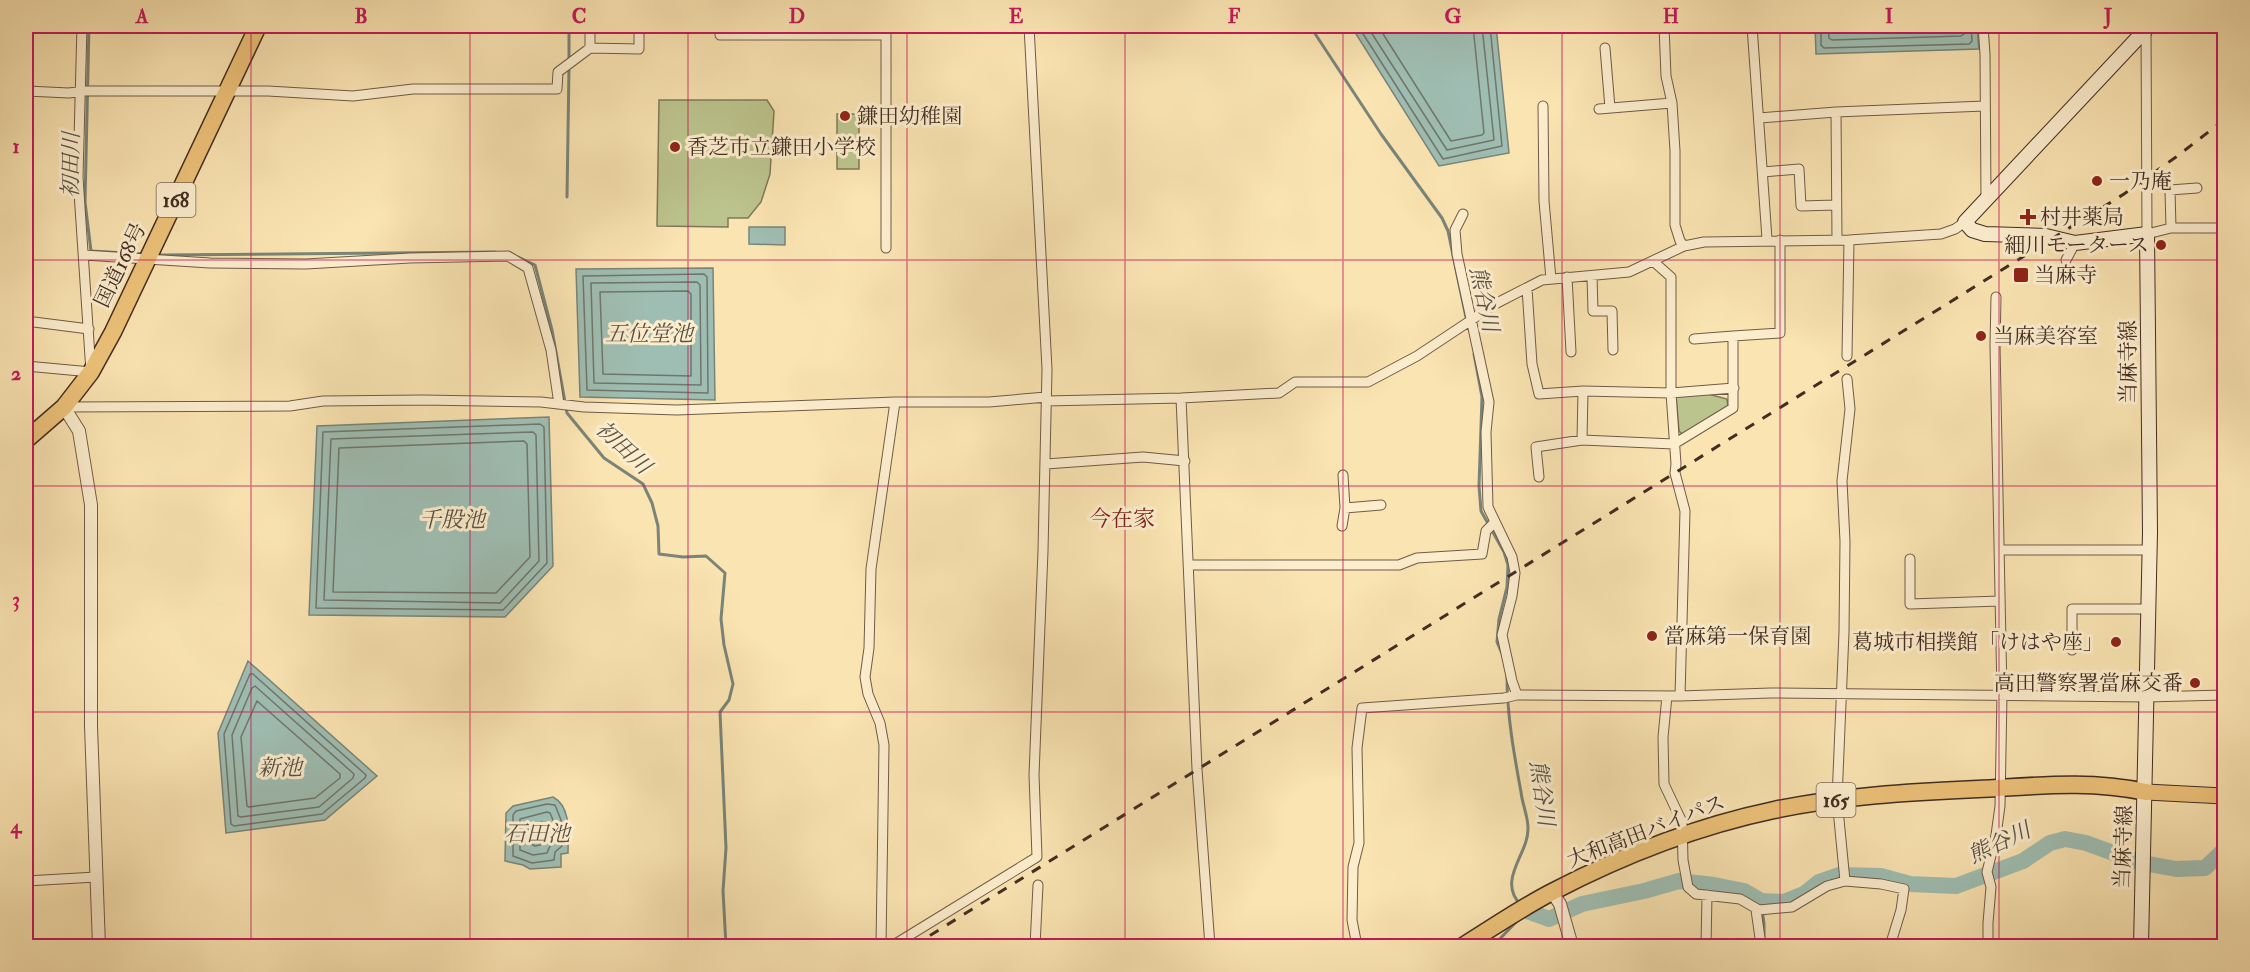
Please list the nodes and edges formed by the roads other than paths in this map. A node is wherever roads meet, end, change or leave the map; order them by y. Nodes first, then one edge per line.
1 (82, 26) edge
2 (258, 26) edge
3 (590, 26) edge
4 (639, 26) edge
5 (720, 26) edge
6 (1029, 26) edge
7 (1664, 26) edge
8 (1752, 26) edge
9 (1983, 26) edge
10 (2147, 26) edge
11 (886, 31) edge
12 (590, 48) junction
13 (1605, 48) dead end
14 (26, 91) edge
15 (85, 91) junction
16 (226, 92) junction
17 (1672, 103) junction
18 (1543, 106) dead end
19 (1985, 106) junction
20 (1610, 108) junction
21 (1599, 109) dead end
22 (1836, 112) junction
23 (1759, 118) junction
24 (1763, 172) junction
25 (2197, 188) dead end
26 (1986, 199) junction
27 (1836, 205) junction
28 (1463, 213) dead end
29 (1965, 222) junction
30 (2171, 228) junction
31 (2224, 228) edge
32 (2147, 234) junction
33 (1767, 239) junction
34 (1780, 240) junction
35 (1837, 240) junction
36 (1849, 240) junction
37 (2075, 243) junction
38 (1684, 246) junction
39 (886, 248) dead end
40 (84, 255) junction
41 (148, 259) junction
42 (2066, 260) dead end
43 (1654, 262) junction
44 (1592, 276) junction
45 (1567, 277) junction
46 (1551, 279) junction
47 (1527, 288) junction
48 (1996, 297) dead end
49 (1470, 320) junction
50 (26, 321) edge
51 (89, 328) junction
52 (1734, 336) junction
53 (1694, 339) dead end
54 (1613, 351) dead end
55 (1571, 352) dead end
56 (1847, 356) dead end
57 (26, 366) edge
58 (91, 372) junction
59 (1847, 378) dead end
60 (1734, 388) junction
61 (1583, 391) junction
62 (1671, 393) junction
63 (1181, 398) junction
64 (1046, 399) junction
65 (895, 402) junction
66 (564, 405) junction
67 (64, 407) junction
68 (26, 440) edge
69 (1582, 440) junction
70 (1674, 444) junction
71 (1185, 461) junction
72 (1046, 464) junction
73 (1342, 475) dead end
74 (1539, 477) dead end
75 (1381, 505) dead end
76 (1346, 508) junction
77 (1494, 523) junction
78 (1342, 526) dead end
79 (1999, 550) junction
80 (2150, 550) junction
81 (1910, 559) dead end
82 (1188, 565) junction
83 (2000, 601) junction
84 (2149, 609) junction
85 (2072, 650) dead end
86 (1842, 694) junction
87 (2002, 694) junction
88 (2224, 694) edge
89 (1517, 695) junction
90 (1667, 696) junction
91 (1680, 696) junction
92 (2147, 697) junction
93 (2000, 788) junction
94 (2146, 792) junction
95 (2224, 796) edge
96 (1838, 799) junction
97 (1682, 837) junction
98 (1845, 876) junction
99 (96, 877) junction
100 (26, 881) edge
101 (1038, 885) dead end
102 (1707, 895) junction
103 (1551, 898) junction
104 (1761, 910) junction
105 (1571, 943) edge
106 (99, 944) edge
107 (880, 946) edge
108 (892, 946) edge
109 (1035, 946) edge
110 (1210, 946) edge
111 (1357, 946) edge
112 (1463, 946) edge
113 (1706, 946) edge
114 (1758, 946) edge
115 (1890, 946) edge
116 (1988, 946) edge
117 (2141, 946) edge

1 - 15 street
2 - 16 highway, 国道168号 / 168
3 - 12 street
4 - 12 street
5 - 11 street
6 - 64 street
7 - 17 street
8 - 23 street
9 - 19 street
10 - 26 main road
10 - 32 street
11 - 39 street
12 - 16 street
13 - 20 street
14 - 15 street
15 - 16 street
15 - 40 street
16 - 41 highway, 国道168号 / 168
17 - 20 street
17 - 38 street
18 - 46 street
19 - 22 street
19 - 26 street
20 - 21 street
22 - 23 street
22 - 27 street
23 - 24 street
24 - 27 street
24 - 33 street
25 - 30 street
26 - 29 main road
27 - 35 street
28 - 49 street
29 - 36 street
29 - 37 main road
30 - 31 street
30 - 32 street
32 - 37 main road
32 - 80 main road, 当麻寺線
33 - 34 street
33 - 38 street
34 - 35 street
34 - 52 street
35 - 36 street
36 - 56 street
37 - 42 street
38 - 43 street
40 - 41 street
40 - 51 street
41 - 58 highway, 国道168号 / 168
41 - 66 street
43 - 44 street
43 - 62 street
44 - 45 street
44 - 54 street
45 - 46 street
45 - 55 street
46 - 47 street
47 - 49 street
47 - 61 street
48 - 79 street
49 - 63 street
49 - 77 street
50 - 51 street
51 - 58 street
52 - 53 street
52 - 60 street
57 - 58 street
58 - 67 highway, 国道168号 / 168
59 - 86 street
60 - 62 street
60 - 70 street
61 - 62 street
61 - 69 street
62 - 70 street
63 - 64 street
63 - 71 street
64 - 65 street
64 - 72 street
65 - 66 street
65 - 107 street
66 - 67 street
67 - 68 highway, 国道168号 / 168
67 - 99 street
69 - 70 street
69 - 74 street
70 - 91 street
71 - 72 street
71 - 82 street
72 - 108 street
73 - 76 street
75 - 76 street
76 - 78 street
77 - 82 street
77 - 89 street
79 - 80 street
79 - 83 street
80 - 84 main road, 当麻寺線
81 - 83 street
82 - 110 street
83 - 87 street
84 - 85 street
84 - 92 main road, 当麻寺線
86 - 87 street
86 - 91 street
86 - 96 street
87 - 92 street
87 - 93 street
88 - 92 street
89 - 90 street
89 - 111 street
90 - 91 street
90 - 97 street
92 - 94 main road, 当麻寺線
93 - 94 highway, 大和高田バイパス / 165
93 - 96 highway, 大和高田バイパス / 165
93 - 116 street
94 - 95 main road
94 - 117 main road, 当麻寺線
96 - 97 highway, 大和高田バイパス / 165
96 - 98 street
97 - 102 street
97 - 103 highway, 大和高田バイパス / 165
98 - 104 street
98 - 115 street
99 - 100 street
99 - 106 street
101 - 109 street
102 - 104 street
102 - 113 street
103 - 105 street
103 - 112 highway, 大和高田バイパス / 165
104 - 114 street

